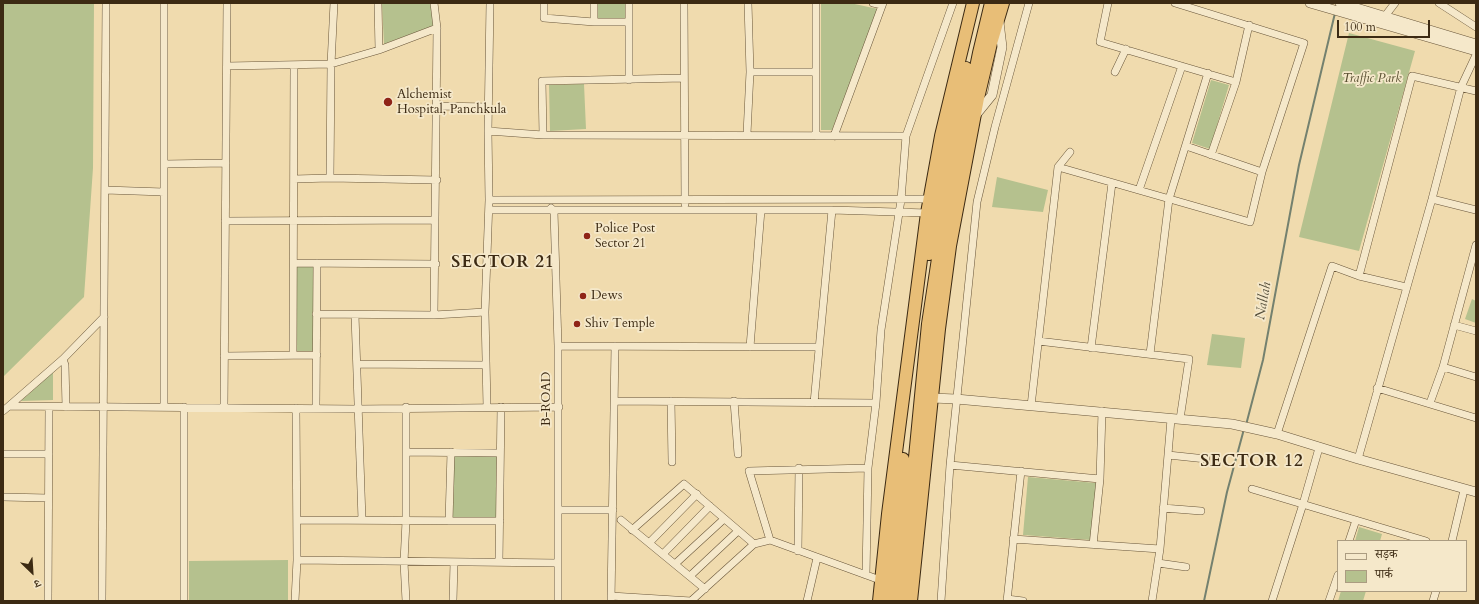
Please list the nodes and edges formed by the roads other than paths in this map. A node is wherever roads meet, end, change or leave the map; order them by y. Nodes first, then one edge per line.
1 (106, 3) edge
2 (164, 3) edge
3 (227, 3) edge
4 (334, 3) edge
5 (378, 3) edge
6 (434, 3) edge
7 (490, 3) edge
8 (544, 3) edge
9 (594, 3) edge
10 (629, 3) edge
11 (684, 3) edge
12 (748, 3) edge
13 (816, 3) edge
14 (873, 3) edge
15 (953, 3) edge
16 (973, 3) edge
17 (982, 3) edge
18 (991, 3) edge
19 (1003, 3) edge
20 (1030, 3) edge
21 (1108, 3) edge
22 (1175, 3) edge
23 (1310, 3) edge
24 (1340, 3) edge
25 (1394, 3) edge
26 (1439, 3) edge
27 (883, 4) edge
28 (1356, 12) junction
29 (1385, 16) junction
30 (594, 22) junction
31 (629, 22) junction
32 (994, 22) junction
33 (1249, 25) junction
34 (1476, 26) edge
35 (438, 28) junction
36 (1476, 44) edge
37 (1126, 49) junction
38 (379, 50) junction
39 (1476, 51) edge
40 (1476, 55) edge
41 (331, 64) junction
42 (226, 66) junction
43 (294, 66) junction
44 (1182, 66) junction
45 (750, 72) junction
46 (816, 72) junction
47 (1115, 72) dead end
48 (1208, 73) junction
49 (684, 78) junction
50 (629, 80) junction
51 (1236, 82) junction
52 (1461, 87) junction
53 (1476, 91) edge
54 (437, 106) junction
55 (489, 107) junction
56 (973, 112) junction
57 (488, 131) junction
58 (747, 134) junction
59 (543, 135) junction
60 (684, 136) junction
61 (816, 136) junction
62 (834, 136) junction
63 (906, 136) junction
64 (1186, 146) junction
65 (1070, 152) dead end
66 (1211, 155) junction
67 (226, 163) junction
68 (164, 164) junction
69 (1058, 167) junction
70 (1262, 172) junction
71 (330, 178) junction
72 (294, 179) junction
73 (436, 180) junction
74 (1112, 183) junction
75 (105, 190) junction
76 (1139, 190) junction
77 (164, 192) junction
78 (929, 199) junction
79 (1169, 199) junction
80 (1432, 199) junction
81 (489, 200) junction
82 (545, 200) junction
83 (685, 200) junction
84 (836, 200) junction
85 (901, 200) junction
86 (489, 210) junction
87 (685, 210) junction
88 (761, 210) junction
89 (834, 210) junction
90 (1476, 210) edge
91 (554, 211) junction
92 (900, 212) junction
93 (927, 213) junction
94 (435, 220) junction
95 (225, 221) junction
96 (295, 221) junction
97 (1476, 245) edge
98 (294, 263) junction
99 (317, 263) junction
100 (436, 264) junction
101 (1360, 276) junction
102 (1406, 287) junction
103 (485, 312) junction
104 (316, 314) junction
105 (355, 315) junction
106 (434, 315) junction
107 (104, 317) junction
108 (1454, 325) junction
109 (1476, 331) edge
110 (1038, 341) junction
111 (558, 346) junction
112 (615, 346) junction
113 (750, 347) junction
114 (818, 347) junction
115 (1091, 348) junction
116 (1150, 354) junction
117 (293, 355) junction
118 (317, 355) junction
119 (224, 356) junction
120 (63, 359) junction
121 (357, 364) junction
122 (486, 365) junction
123 (1443, 367) junction
124 (1476, 377) edge
125 (1377, 388) junction
126 (932, 398) junction
127 (956, 399) junction
128 (615, 401) junction
129 (671, 401) junction
130 (734, 401) junction
131 (814, 402) junction
132 (876, 403) junction
133 (1430, 403) junction
134 (1031, 406) junction
135 (49, 407) junction
136 (66, 407) junction
137 (104, 407) junction
138 (164, 407) junction
139 (184, 407) junction
140 (224, 407) junction
141 (316, 407) junction
142 (406, 407) junction
143 (487, 407) junction
144 (501, 407) junction
145 (559, 407) junction
146 (296, 408) junction
147 (6, 409) edge
148 (358, 409) junction
149 (1102, 411) junction
150 (1476, 418) edge
151 (1176, 419) junction
152 (1277, 434) junction
153 (911, 442) junction
154 (1319, 448) junction
155 (406, 452) junction
156 (451, 452) junction
157 (500, 453) junction
158 (3, 454) edge
159 (49, 454) junction
160 (738, 454) dead end
161 (1168, 455) junction
162 (1206, 459) dead end
163 (1358, 459) junction
164 (672, 462) dead end
165 (950, 465) junction
166 (799, 468) junction
167 (868, 468) junction
168 (1021, 471) junction
169 (1100, 479) junction
170 (1252, 489) dead end
171 (1464, 490) junction
172 (1476, 492) edge
173 (697, 494) junction
174 (3, 498) edge
175 (48, 498) junction
176 (1303, 504) junction
177 (710, 506) junction
178 (1163, 508) junction
179 (558, 510) junction
180 (613, 510) junction
181 (1201, 511) dead end
182 (724, 519) junction
183 (297, 520) junction
184 (362, 520) junction
185 (620, 520) dead end
186 (1356, 520) junction
187 (406, 521) junction
188 (450, 521) junction
189 (500, 521) junction
190 (632, 530) junction
191 (738, 531) junction
192 (1013, 539) junction
193 (770, 540) junction
194 (1349, 540) edge
195 (1423, 540) edge
196 (1452, 540) edge
197 (649, 543) junction
198 (754, 544) junction
199 (1093, 545) junction
200 (1160, 549) junction
201 (798, 551) junction
202 (662, 554) junction
203 (818, 558) junction
204 (297, 560) junction
205 (404, 562) junction
206 (454, 562) junction
207 (499, 562) junction
208 (558, 563) junction
209 (1158, 563) junction
210 (675, 564) junction
211 (1186, 567) dead end
212 (866, 575) junction
213 (690, 576) junction
214 (1337, 578) edge
215 (880, 580) junction
216 (705, 589) junction
217 (611, 599) edge
218 (1007, 600) edge
219 (48, 601) edge
220 (102, 601) edge
221 (184, 601) edge
222 (295, 601) edge
223 (406, 601) edge
224 (453, 601) edge
225 (558, 601) edge
226 (691, 601) edge
227 (807, 601) edge
228 (879, 601) edge
229 (890, 601) edge
230 (901, 601) edge
231 (911, 601) edge
232 (941, 601) edge
233 (1023, 601) edge
234 (1152, 601) edge
235 (1272, 601) edge
236 (1329, 601) edge

1 - 75 street
2 - 68 street
3 - 42 street
4 - 41 street
5 - 38 street
6 - 35 street
7 - 55 street
8 - 30 street
9 - 30 street
10 - 31 street
11 - 49 street
12 - 45 street
13 - 46 street
14 - 27 street
15 - 63 street
16 - 78 highway
17 - 153 highway
18 - 32 highway
19 - 32 highway
20 - 127 street
21 - 37 street
22 - 33 street
23 - 28 street
24 - 28 street
25 - 29 street
26 - 34 street
27 - 62 street
28 - 29 street
28 - 39 street
29 - 36 street
30 - 31 street
31 - 50 street
32 - 56 highway
32 - 56 street
33 - 51 street
33 - 70 street
35 - 38 street
35 - 54 street
37 - 44 street
37 - 47 street
38 - 41 street
40 - 52 street
41 - 43 street
41 - 71 street
42 - 43 street
42 - 67 street
43 - 72 street
44 - 48 street
44 - 76 street
45 - 46 street
45 - 58 street
46 - 61 street
48 - 51 street
48 - 64 street
49 - 50 street
49 - 60 street
50 - 59 street
51 - 66 street
52 - 53 street
52 - 80 street
52 - 101 street
54 - 55 street
54 - 73 street
55 - 57 street
56 - 126 highway
56 - 153 highway
57 - 59 street
57 - 81 street
58 - 60 street
58 - 61 street
59 - 60 street
60 - 83 street
61 - 62 street
62 - 63 street
63 - 85 street
64 - 66 street
64 - 79 street
65 - 69 street
66 - 70 street
67 - 68 street
67 - 95 street
68 - 77 street
69 - 74 street
69 - 110 street
70 - 79 street
71 - 72 street
71 - 73 street
72 - 96 street
73 - 94 street
74 - 76 street
74 - 115 street
75 - 77 street
75 - 107 street
76 - 79 street
77 - 138 street
78 - 85 street
78 - 93 highway
79 - 116 street
80 - 90 street
80 - 102 street
81 - 82 street
81 - 86 street
82 - 83 street
82 - 91 street
83 - 84 street
83 - 87 street
84 - 85 street
84 - 89 street
85 - 92 street
86 - 91 street
86 - 103 street
87 - 88 street
87 - 91 street
88 - 89 street
88 - 113 street
89 - 92 street
89 - 114 street
91 - 111 street, B-ROAD
92 - 93 street
92 - 132 street
93 - 153 highway
94 - 96 street
94 - 100 street
95 - 96 street
95 - 119 street
96 - 98 street
97 - 108 street
98 - 99 street
98 - 117 street
99 - 100 street
99 - 104 street
100 - 106 street
101 - 102 street
101 - 152 street
102 - 125 street
103 - 106 street
103 - 122 street
104 - 105 street
104 - 118 street
105 - 106 street
105 - 121 street
107 - 120 street
107 - 137 street
108 - 109 street
108 - 123 street
110 - 115 street
110 - 134 street
111 - 112 street
111 - 145 street, B-ROAD
112 - 113 street
112 - 128 street
113 - 114 street
114 - 131 street
115 - 116 street
116 - 151 street
117 - 118 street
117 - 119 street
118 - 141 street
119 - 140 street
120 - 136 street
120 - 147 street
121 - 122 street
121 - 148 street
122 - 143 street
123 - 124 street
123 - 133 street
125 - 133 street
125 - 163 street
126 - 127 street
126 - 153 highway
127 - 134 street
127 - 165 street
128 - 129 street
128 - 180 street
129 - 130 street
129 - 164 street
130 - 131 street
130 - 160 street
131 - 132 street
132 - 167 street
133 - 150 street
134 - 149 street
135 - 136 street
135 - 147 street
135 - 159 street
136 - 137 street
137 - 138 street
137 - 220 street
138 - 139 street
139 - 140 street
139 - 221 street
140 - 146 street
141 - 146 street
141 - 148 street
142 - 143 street
142 - 148 street
142 - 155 street
143 - 144 street
144 - 145 street
144 - 157 street
145 - 179 street, B-ROAD
146 - 183 street
148 - 184 street
149 - 151 street
149 - 169 street
151 - 152 street
151 - 161 street
152 - 154 street
153 - 215 highway
153 - 229 highway
153 - 230 highway
153 - 231 highway
154 - 163 street
154 - 176 street
155 - 156 street
155 - 187 street
156 - 157 street
156 - 188 street
157 - 189 street
158 - 159 street
159 - 175 street
161 - 162 street
161 - 178 street
163 - 171 street
165 - 168 street
165 - 232 street
166 - 167 street
166 - 193 street
166 - 201 street
167 - 212 street
168 - 169 street
168 - 192 street
169 - 199 street
170 - 176 street
171 - 172 street
171 - 196 street
173 - 177 street
173 - 190 street
173 - 197 street
174 - 175 street
175 - 219 street
176 - 186 street
176 - 235 street
177 - 182 street
177 - 202 street
178 - 181 street
178 - 200 street
179 - 180 street
179 - 208 street, B-ROAD
180 - 217 street
182 - 191 street
182 - 210 street
183 - 184 street
183 - 204 street
184 - 187 street
185 - 190 street
186 - 194 street
186 - 195 street
187 - 188 street
187 - 205 street
188 - 189 street
189 - 207 street
190 - 197 street
191 - 198 street
191 - 213 street
192 - 199 street
192 - 218 street
193 - 198 street
193 - 201 street
197 - 202 street
198 - 216 street
199 - 200 street
200 - 209 street
201 - 203 street
202 - 210 street
203 - 212 street
203 - 227 street
204 - 205 street
204 - 222 street
205 - 206 street
205 - 223 street
206 - 207 street
206 - 224 street
207 - 208 street
208 - 225 street, B-ROAD
209 - 211 street
209 - 234 street
210 - 213 street
212 - 215 street
213 - 216 street
214 - 236 street
215 - 228 highway
216 - 226 street
217 - 226 street
218 - 233 street

